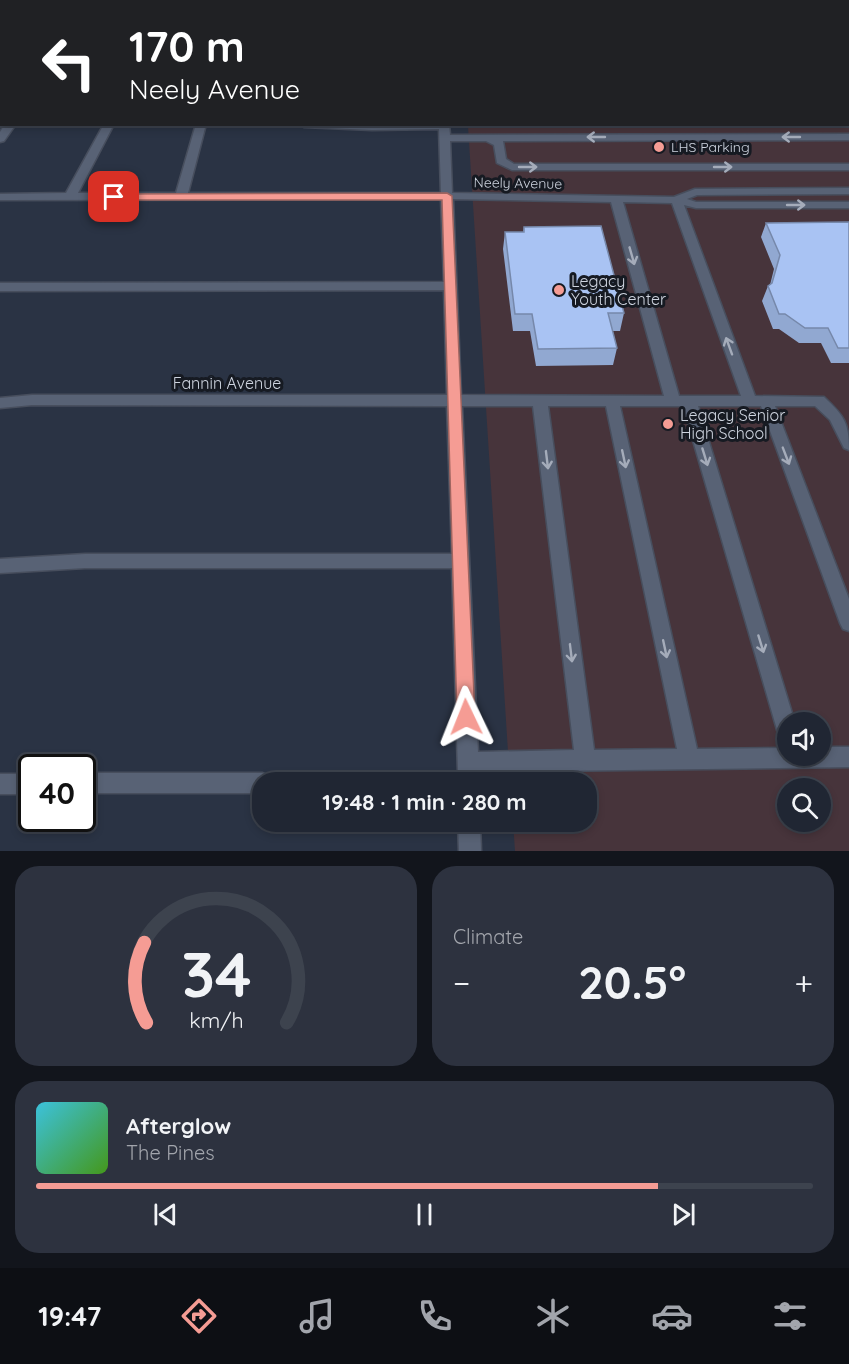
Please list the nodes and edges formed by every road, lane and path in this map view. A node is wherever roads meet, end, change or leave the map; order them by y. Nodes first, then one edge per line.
1 (9, 126) edge
2 (108, 126) edge
3 (200, 126) edge
4 (349, 126) edge
5 (444, 129) edge
6 (849, 137) edge
7 (488, 138) junction
8 (0, 139) edge
9 (807, 167) junction
10 (843, 167) edge
11 (849, 184) edge
12 (821, 190) junction
13 (849, 190) edge
14 (447, 196) junction
15 (0, 197) edge
16 (70, 197) junction
17 (181, 197) junction
18 (616, 200) junction
19 (676, 200) junction
20 (849, 205) edge
21 (450, 286) junction
22 (0, 287) edge
23 (681, 401) junction
24 (758, 401) junction
25 (453, 402) junction
26 (540, 402) junction
27 (612, 402) junction
28 (0, 404) edge
29 (849, 444) edge
30 (459, 561) junction
31 (0, 566) edge
32 (849, 623) edge
33 (781, 712) edge
34 (831, 757) edge
35 (849, 757) edge
36 (777, 758) edge
37 (688, 760) junction
38 (468, 762) junction
39 (585, 762) junction
40 (468, 772) edge
41 (18, 783) edge
42 (96, 783) edge
43 (252, 783) edge
44 (0, 784) edge
45 (470, 832) edge
46 (471, 851) edge

1 - 8 street
2 - 16 street
3 - 17 street
4 - 5 street
5 - 7 street
5 - 14 street
6 -> 7 street
7 -> 9 street
9 - 10 street
9 - 12 street
10 - 11 street
12 - 13 street, Neely Avenue
12 - 19 street, Neely Avenue
14 - 17 street, Neely Avenue
14 - 18 street, Neely Avenue
14 - 21 street
15 - 16 street, Neely Avenue
16 - 17 street, Neely Avenue
18 - 19 street, Neely Avenue
18 -> 23 street
19 -> 20 street, Neely Avenue
24 -> 19 street
21 - 22 street
21 - 25 street
23 - 24 street, Fannin Avenue
23 - 27 street, Fannin Avenue
23 -> 33 street
24 - 29 street, Fannin Avenue
24 -> 32 street
25 - 26 street, Fannin Avenue
25 - 28 street, Fannin Avenue
25 - 30 street
26 - 27 street, Fannin Avenue
26 -> 39 street
27 -> 37 street
30 - 31 street
30 - 38 street
34 - 35 street
36 - 37 street
37 - 39 street
38 - 39 street
38 - 40 street
41 - 44 street
42 - 43 street
45 - 46 street

